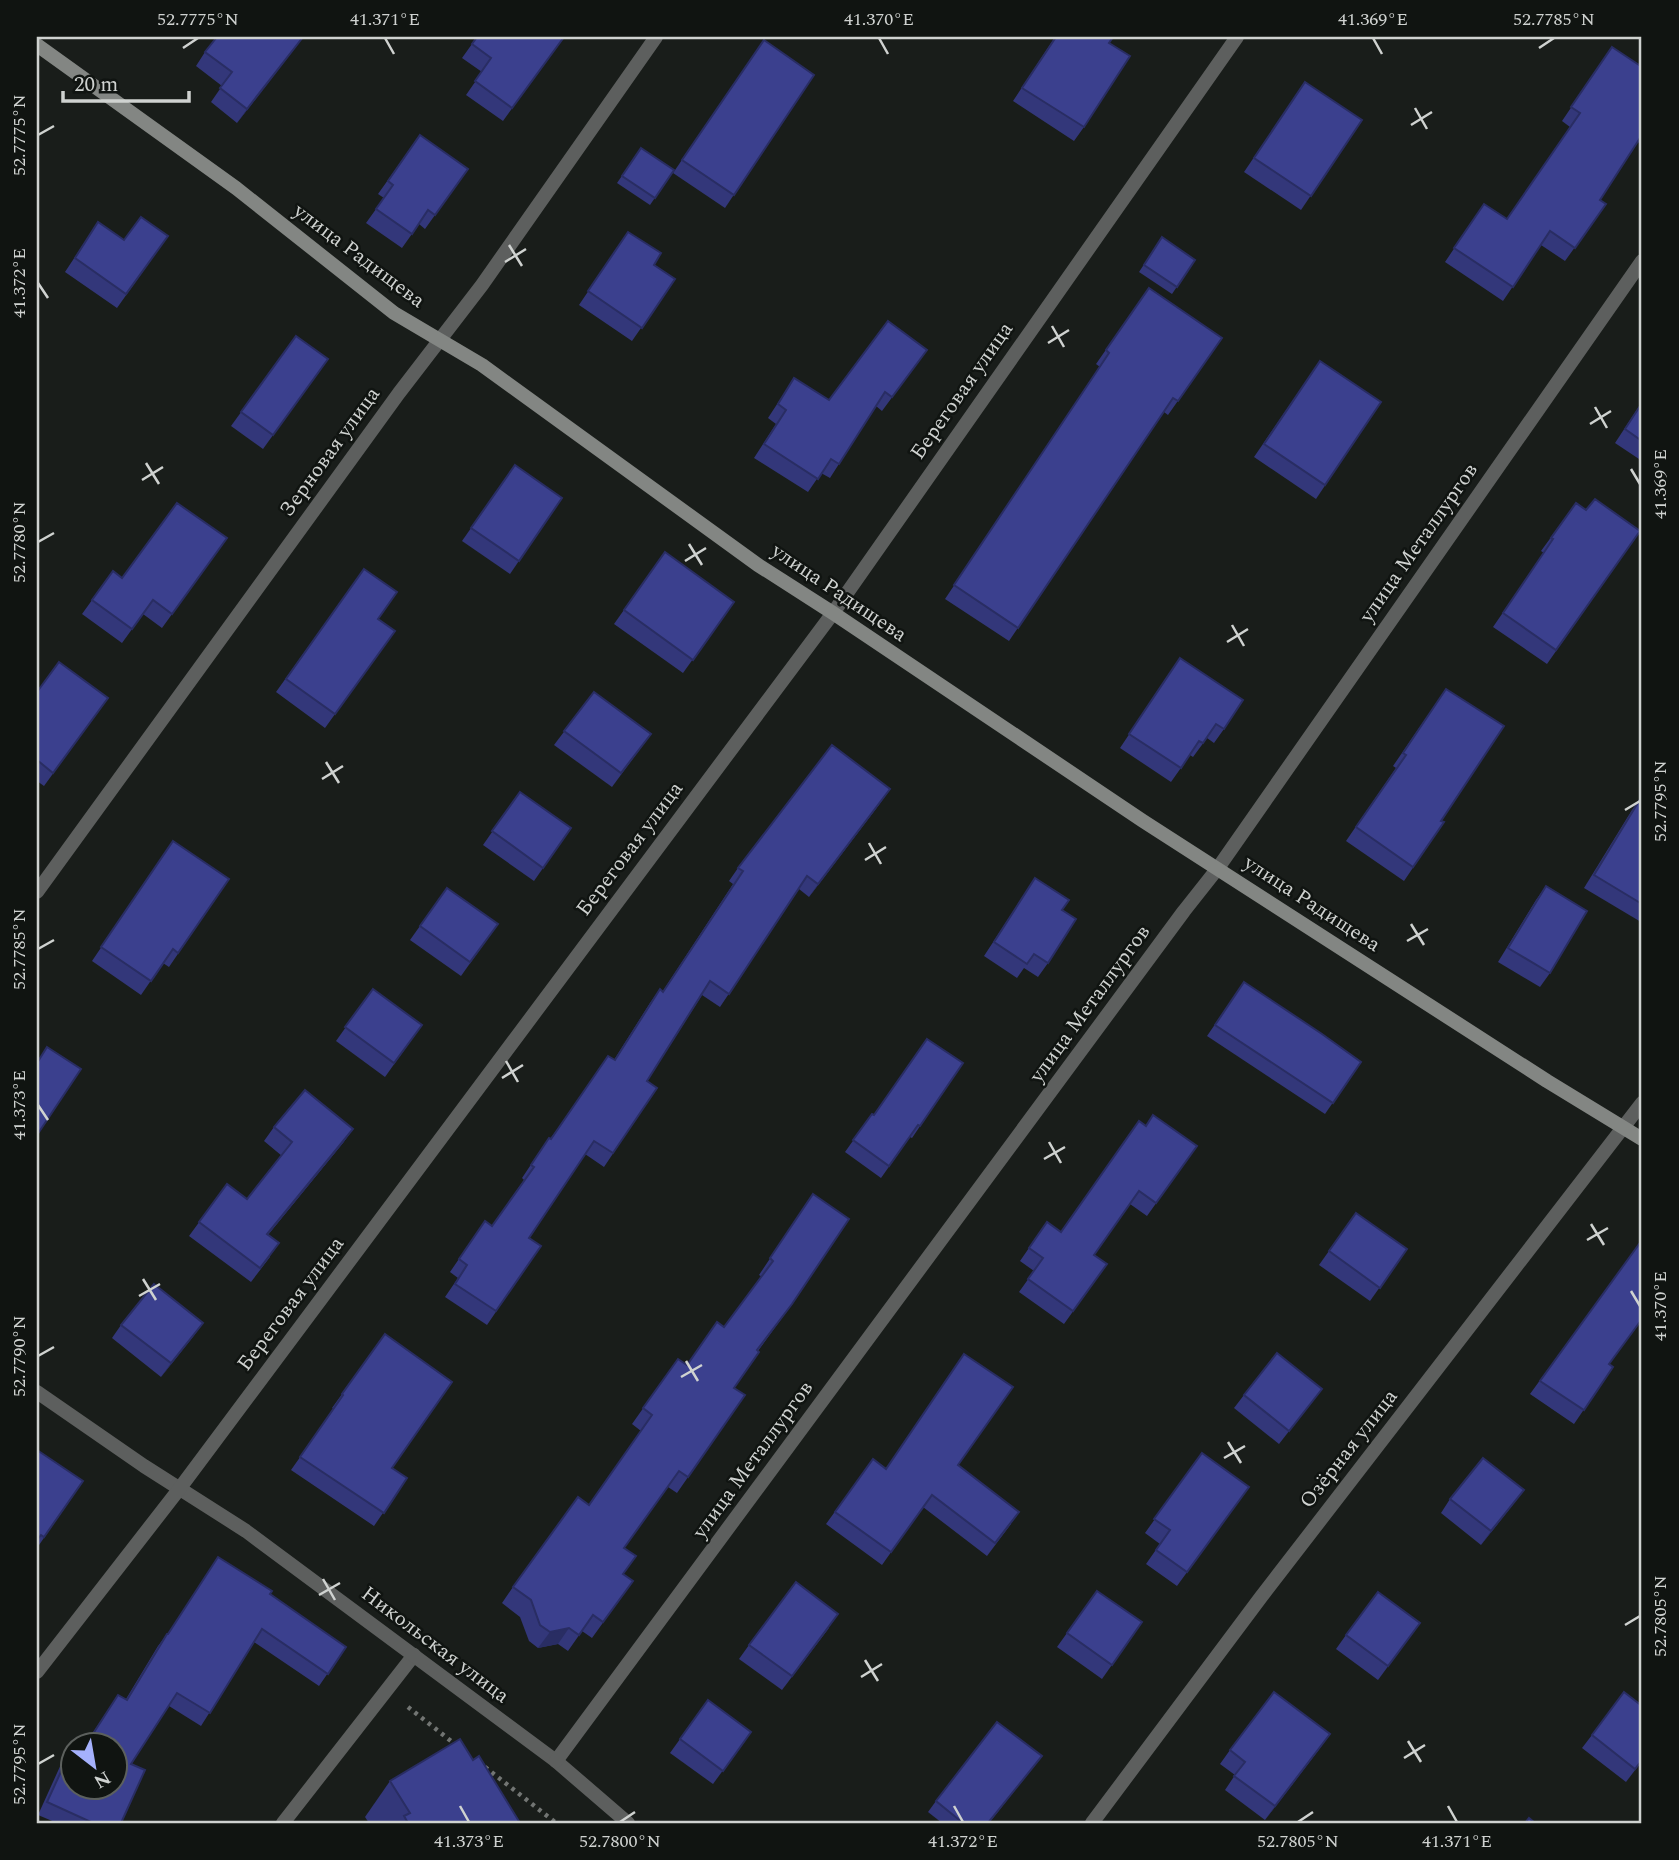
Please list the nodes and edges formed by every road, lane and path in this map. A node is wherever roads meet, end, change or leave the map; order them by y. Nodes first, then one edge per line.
1 (656, 37) edge
2 (1237, 37) edge
3 (37, 45) edge
4 (1642, 261) edge
5 (440, 340) junction
6 (833, 613) junction
7 (1218, 868) junction
8 (37, 892) edge
9 (1642, 1102) edge
10 (1624, 1127) junction
11 (1642, 1139) edge
12 (37, 1392) edge
13 (180, 1488) junction
14 (414, 1655) junction
15 (37, 1672) edge
16 (387, 1690) junction
17 (461, 1748) edge
18 (556, 1760) junction
19 (482, 1765) edge
20 (284, 1823) edge
21 (556, 1823) edge
22 (628, 1823) edge
23 (1092, 1823) edge

1 - 5 street, Зерновая улица
2 - 6 street, Береговая улица
3 - 5 street, улица Радищева
4 - 7 street, улица Металлургов
5 - 6 street, улица Радищева
5 - 8 street, Зерновая улица
6 - 7 street, улица Радищева
6 - 13 street, Береговая улица
7 - 10 street, улица Радищева
7 - 18 street, улица Металлургов
9 - 10 street, Озёрная улица
10 - 11 street, улица Радищева
10 - 23 street, Озёрная улица
12 - 13 street, Никольская улица
13 - 14 street, Никольская улица
13 - 15 street, Береговая улица
14 - 16 street
14 - 18 street, Никольская улица
16 - 17 path
16 - 20 street
18 - 22 street, Никольская улица
19 - 21 path

